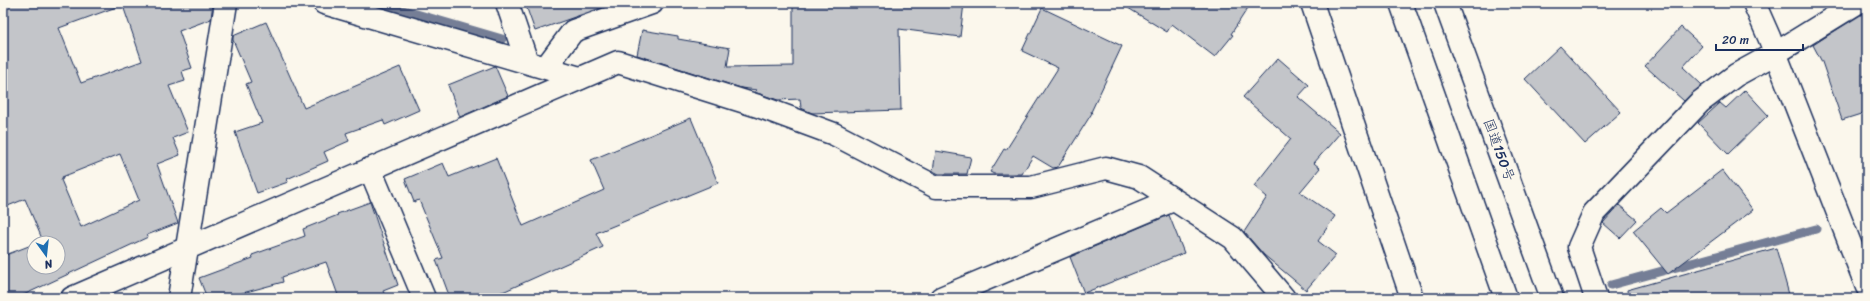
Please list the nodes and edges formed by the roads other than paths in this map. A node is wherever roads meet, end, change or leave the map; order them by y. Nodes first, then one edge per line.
1 (226, 3) edge
2 (324, 3) edge
3 (507, 3) edge
4 (652, 3) edge
5 (1312, 3) edge
6 (1401, 3) edge
7 (1445, 3) edge
8 (1754, 3) edge
9 (1857, 3) edge
10 (1776, 53) junction
11 (536, 64) junction
12 (580, 78) junction
13 (370, 169) junction
14 (1174, 200) junction
15 (186, 248) junction
16 (1867, 287) edge
17 (1503, 291) edge
18 (72, 298) edge
19 (179, 298) edge
20 (424, 298) edge
21 (941, 298) edge
22 (1284, 298) edge
23 (1412, 298) edge
24 (1552, 298) edge
25 (1596, 298) edge

1 - 15 main road
2 - 11 main road
3 - 11 main road
4 - 11 main road
5 - 23 main road
6 - 17 main road
7 - 24 main road, 国道150号
8 - 10 main road
9 - 10 main road
10 - 16 main road
10 - 25 main road
11 - 12 main road
12 - 13 main road
12 - 14 main road
13 - 15 main road
13 - 20 main road
14 - 21 main road
14 - 22 main road
15 - 18 main road
15 - 19 main road

